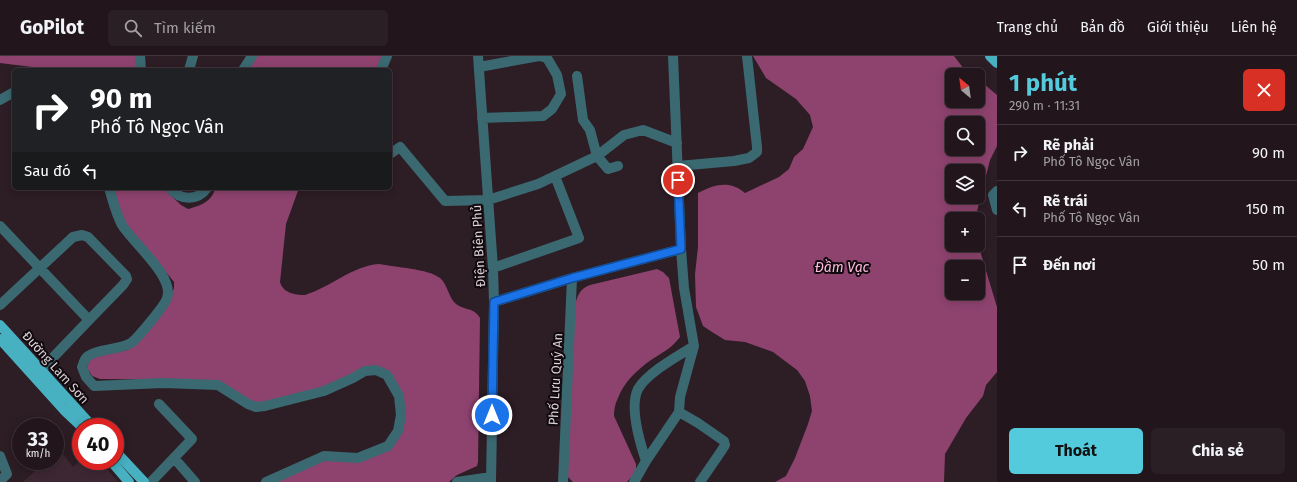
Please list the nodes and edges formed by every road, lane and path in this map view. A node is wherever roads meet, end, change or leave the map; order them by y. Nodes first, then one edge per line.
1 (140, 56) edge
2 (193, 56) edge
3 (252, 56) edge
4 (387, 56) edge
5 (478, 56) edge
6 (673, 56) edge
7 (747, 56) edge
8 (990, 56) edge
9 (997, 63) edge
10 (479, 67) junction
11 (141, 68) edge
12 (190, 68) edge
13 (244, 68) edge
14 (383, 68) edge
15 (577, 76) dead end
16 (12, 93) edge
17 (0, 100) edge
18 (482, 118) junction
19 (677, 143) junction
20 (392, 153) edge
21 (597, 156) junction
22 (618, 166) dead end
23 (678, 166) junction
24 (555, 176) junction
25 (110, 190) edge
26 (172, 190) edge
27 (205, 190) edge
28 (997, 191) edge
29 (488, 200) junction
30 (997, 210) edge
31 (0, 226) edge
32 (681, 249) junction
33 (40, 268) junction
34 (493, 268) junction
35 (572, 278) junction
36 (494, 302) junction
37 (0, 305) edge
38 (90, 320) junction
39 (0, 325) edge
40 (0, 339) edge
41 (694, 346) junction
42 (41, 370) junction
43 (159, 404) dead end
44 (679, 412) junction
45 (72, 418) edge
46 (85, 418) edge
47 (0, 456) edge
48 (174, 458) junction
49 (124, 461) edge
50 (646, 461) junction
51 (119, 470) edge
52 (491, 480) edge
53 (0, 481) edge
54 (129, 482) edge
55 (144, 482) edge
56 (151, 482) edge
57 (195, 482) edge
58 (266, 482) edge
59 (457, 482) edge
60 (563, 482) edge
61 (634, 482) edge
62 (700, 482) edge

1 - 11 street
2 - 12 street
3 - 13 street
4 - 14 street
5 - 10 street, Điện Biên Phủ
6 - 19 street
7 - 23 street
8 - 9 main road
10 - 18 street, Điện Biên Phủ
10 - 18 street
15 - 21 street
16 - 17 street
18 - 29 street, Điện Biên Phủ
19 - 21 street
19 - 23 street
20 - 29 street
21 - 22 street
21 - 24 street
23 - 32 street
24 - 29 street
24 - 34 street
25 - 58 street
26 - 27 street
28 - 30 street
29 - 34 street, Điện Biên Phủ
31 - 33 street
32 - 35 street
32 - 41 street
33 - 37 street
33 - 38 street
33 - 38 street
34 - 36 street, Điện Biên Phủ
35 - 36 street
35 - 60 street, Phố Lưu Quý An
36 - 52 street, Điện Biên Phủ
38 - 42 street
39 - 42 main road, Đường Lam Sơn
40 - 45 main road, Đường Lam Sơn
41 - 44 street
41 - 50 street
42 - 46 main road, Đường Lam Sơn
43 - 48 street
44 - 50 street
44 - 62 street
47 - 53 street
48 - 56 street
48 - 57 street
49 - 55 main road
50 - 61 street
51 - 54 main road
52 - 59 street

